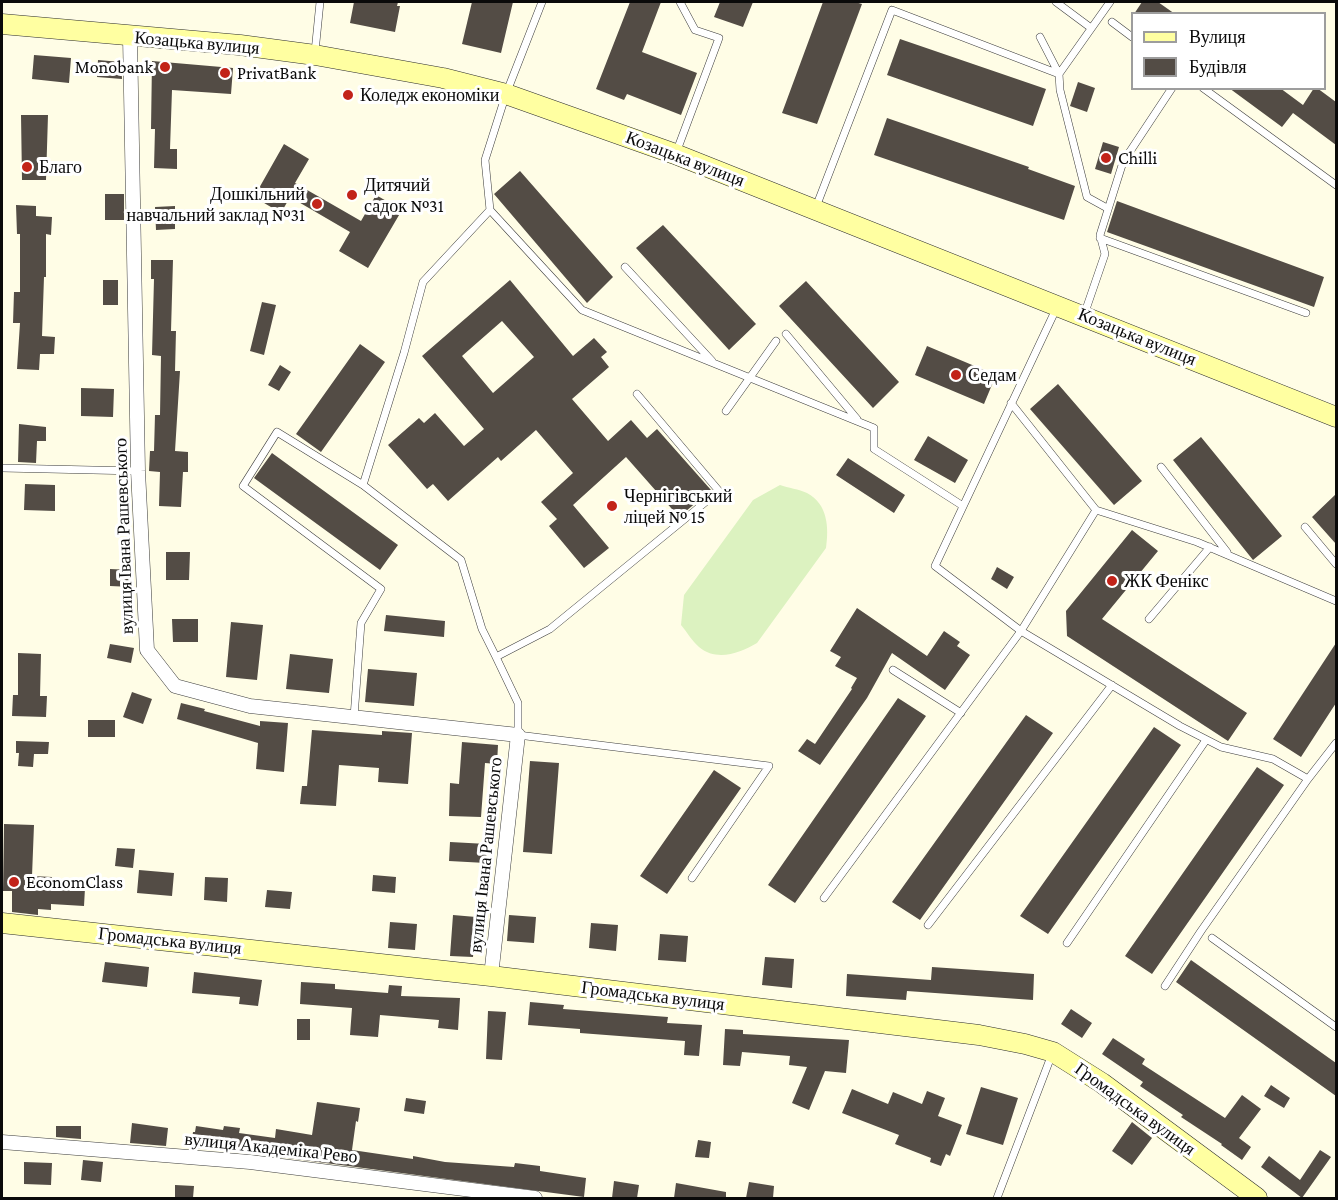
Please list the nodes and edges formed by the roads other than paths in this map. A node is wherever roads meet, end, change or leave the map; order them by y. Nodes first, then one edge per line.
1 (320, 2) edge
2 (542, 2) edge
3 (680, 2) edge
4 (1056, 2) edge
5 (1110, 2) edge
6 (1112, 22) dead end
7 (2, 24) edge
8 (1091, 28) junction
9 (1131, 36) edge
10 (130, 37) junction
11 (1040, 37) dead end
12 (315, 55) junction
13 (1059, 74) junction
14 (1171, 90) edge
15 (1206, 90) edge
16 (506, 94) junction
17 (675, 154) junction
18 (1336, 186) edge
19 (1107, 208) junction
20 (815, 209) junction
21 (490, 210) junction
22 (1100, 238) junction
23 (625, 267) dead end
24 (1058, 305) junction
25 (1306, 313) dead end
26 (1084, 315) junction
27 (786, 334) dead end
28 (776, 341) dead end
29 (714, 363) junction
30 (750, 377) junction
31 (637, 394) dead end
32 (1011, 403) junction
33 (726, 411) dead end
34 (1336, 417) edge
35 (858, 421) junction
36 (1161, 467) dead end
37 (2, 468) edge
38 (138, 471) junction
39 (363, 485) junction
40 (963, 506) junction
41 (1096, 510) junction
42 (1305, 527) dead end
43 (1210, 547) junction
44 (1228, 554) junction
45 (1336, 564) edge
46 (1336, 601) edge
47 (1149, 619) dead end
48 (1021, 631) junction
49 (496, 657) junction
50 (893, 670) dead end
51 (1112, 685) junction
52 (960, 713) junction
53 (354, 717) junction
54 (518, 735) junction
55 (1206, 740) junction
56 (1336, 743) edge
57 (1308, 779) junction
58 (692, 878) dead end
59 (824, 898) dead end
60 (2, 923) edge
61 (928, 925) dead end
62 (1212, 938) dead end
63 (1067, 943) dead end
64 (490, 976) junction
65 (1165, 986) dead end
66 (1336, 1027) edge
67 (1053, 1052) junction
68 (2, 1142) edge
69 (535, 1198) edge
70 (997, 1198) edge
71 (1257, 1198) edge

1 - 12 lane
2 - 16 lane
3 - 17 lane
4 - 8 lane
5 - 8 lane
6 - 9 lane
7 - 10 main road, Козацька вулиця
8 - 13 lane
10 - 12 main road, Козацька вулиця
10 - 38 street, вулиця Івана Рашевського
11 - 13 lane
12 - 16 main road, Козацька вулиця
13 - 19 lane
13 - 20 lane
14 - 19 lane
15 - 18 lane
16 - 17 main road, Козацька вулиця
16 - 21 lane
17 - 20 main road, Козацька вулиця
19 - 22 lane
20 - 24 main road, Козацька вулиця
21 - 29 lane
21 - 39 lane
22 - 25 lane
22 - 26 lane
23 - 29 lane
24 - 26 main road, Козацька вулиця
24 - 32 lane
26 - 34 main road, Козацька вулиця
27 - 35 lane
28 - 30 lane
29 - 30 lane
30 - 33 lane
30 - 35 lane
31 - 49 lane
32 - 40 lane
32 - 41 lane
35 - 40 lane
36 - 44 lane
37 - 38 lane
38 - 53 street, вулиця Івана Рашевського
39 - 49 lane
39 - 53 lane
40 - 48 lane
41 - 43 lane
41 - 48 lane
42 - 45 lane
43 - 44 lane
43 - 47 lane
44 - 46 lane
48 - 51 lane
48 - 52 lane
49 - 54 lane
50 - 52 lane
51 - 55 lane
51 - 61 lane
52 - 59 lane
53 - 54 street, вулиця Івана Рашевського
54 - 58 lane
54 - 64 street, вулиця Івана Рашевського
55 - 57 lane
55 - 63 lane
56 - 57 lane
57 - 65 lane
60 - 64 main road, Громадська вулиця
62 - 66 lane
64 - 67 main road, Громадська вулиця
67 - 70 lane
67 - 71 main road, Громадська вулиця
68 - 69 street, вулиця Академіка Рево

